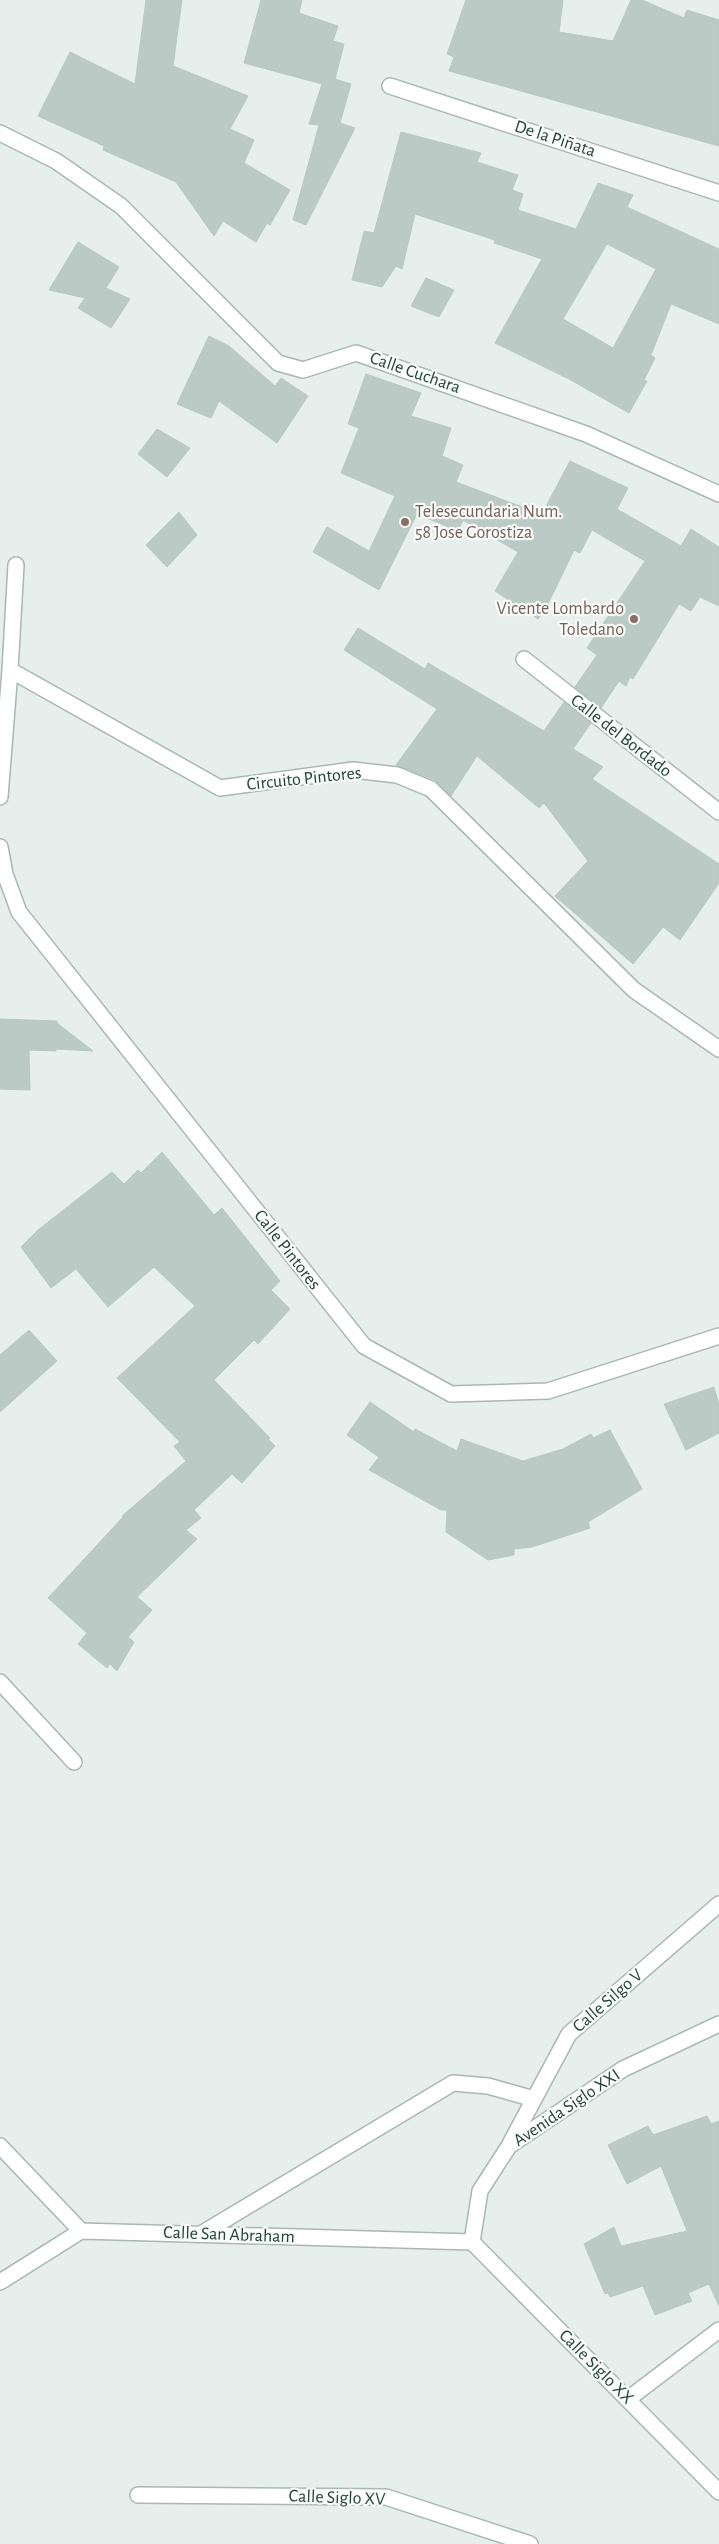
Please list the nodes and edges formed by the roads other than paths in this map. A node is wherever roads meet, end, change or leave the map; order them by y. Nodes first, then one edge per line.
1 (390, 86) dead end
2 (0, 133) edge
3 (719, 193) edge
4 (719, 494) edge
5 (16, 565) dead end
6 (524, 659) dead end
7 (10, 670) junction
8 (0, 797) edge
9 (719, 812) edge
10 (0, 847) edge
11 (719, 1049) edge
12 (719, 1336) edge
13 (0, 1682) edge
14 (74, 1762) dead end
15 (719, 1904) edge
16 (719, 2024) edge
17 (534, 2099) junction
18 (0, 2146) edge
19 (509, 2146) junction
20 (81, 2231) junction
21 (201, 2234) junction
22 (472, 2242) junction
23 (0, 2282) edge
24 (719, 2330) edge
25 (628, 2399) junction
26 (719, 2492) edge
27 (138, 2495) dead end
28 (530, 2544) edge

1 - 3 street, De la Piñata
2 - 4 street, Calle Cuchara
5 - 7 street
6 - 9 street, Calle del Bordado
7 - 8 street
7 - 11 street, Circuito Pintores
10 - 12 street, Calle Pintores
13 - 14 street
15 - 17 street, Calle Silgo V
16 - 19 street, Avenida Siglo XXI
17 - 19 street, Calle Silgo V
17 - 21 street
18 - 20 street
19 - 22 street, Avenida Siglo XXI
20 - 21 street, Calle San Abraham
20 - 23 street
21 - 22 street, Calle San Abraham
22 - 25 street, Calle Siglo XX
24 - 25 street
25 - 26 street, Calle Siglo XX
27 - 28 street, Calle Siglo XV

